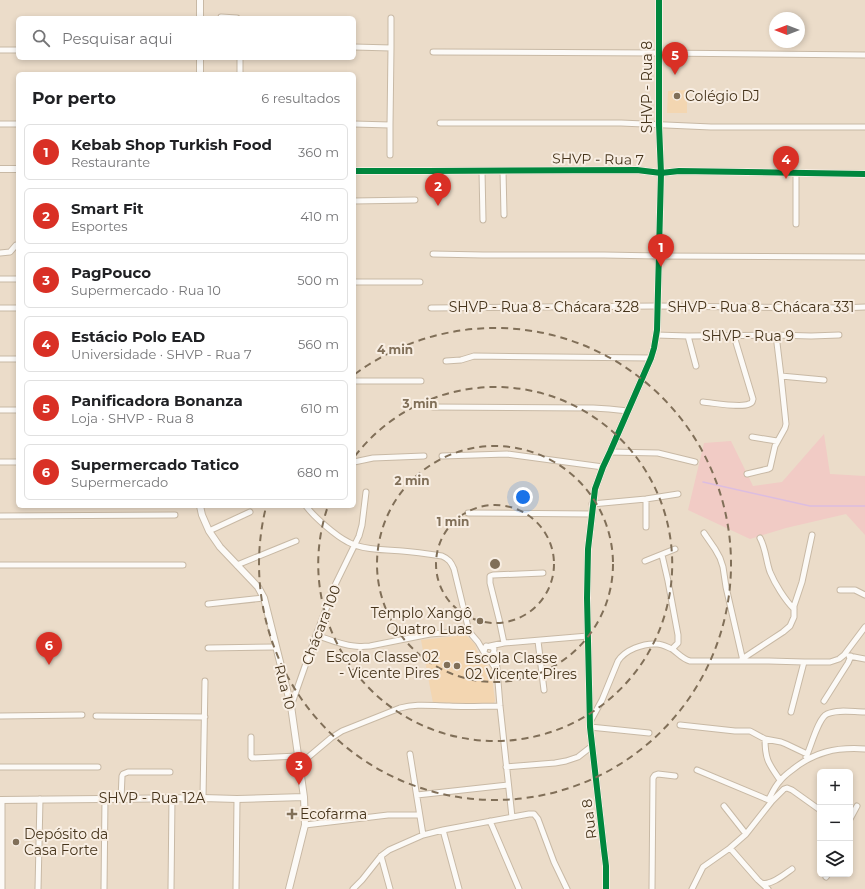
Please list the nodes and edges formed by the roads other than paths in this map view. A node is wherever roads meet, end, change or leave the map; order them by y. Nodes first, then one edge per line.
1 (200, 0) edge
2 (659, 0) edge
3 (200, 16) edge
4 (391, 18) dead end
5 (356, 47) edge
6 (391, 48) junction
7 (0, 50) edge
8 (16, 50) edge
9 (433, 52) dead end
10 (659, 53) junction
11 (865, 55) edge
12 (200, 60) edge
13 (240, 60) edge
14 (200, 72) edge
15 (240, 72) edge
16 (440, 123) dead end
17 (0, 124) edge
18 (16, 124) edge
19 (356, 124) edge
20 (659, 124) junction
21 (390, 125) junction
22 (865, 126) edge
23 (390, 155) dead end
24 (0, 169) edge
25 (16, 169) edge
26 (356, 171) edge
27 (482, 171) junction
28 (503, 171) junction
29 (661, 173) junction
30 (796, 173) junction
31 (865, 174) edge
32 (415, 200) dead end
33 (356, 202) edge
34 (504, 215) dead end
35 (483, 220) dead end
36 (796, 224) dead end
37 (16, 245) edge
38 (0, 253) edge
39 (433, 254) dead end
40 (658, 256) junction
41 (865, 257) edge
42 (0, 279) edge
43 (16, 279) edge
44 (356, 282) edge
45 (420, 282) dead end
46 (657, 306) junction
47 (865, 307) edge
48 (0, 308) edge
49 (16, 308) edge
50 (431, 308) dead end
51 (656, 335) junction
52 (776, 335) junction
53 (839, 335) dead end
54 (688, 336) junction
55 (734, 336) junction
56 (651, 358) junction
57 (0, 359) edge
58 (16, 359) edge
59 (446, 360) dead end
60 (696, 366) dead end
61 (781, 376) junction
62 (824, 380) dead end
63 (356, 381) edge
64 (421, 381) dead end
65 (703, 402) dead end
66 (433, 407) dead end
67 (0, 410) edge
68 (16, 410) edge
69 (628, 411) junction
70 (752, 438) dead end
71 (777, 441) junction
72 (610, 452) junction
73 (424, 456) dead end
74 (442, 456) dead end
75 (0, 462) edge
76 (16, 462) edge
77 (356, 462) edge
78 (696, 462) dead end
79 (603, 467) junction
80 (747, 474) dead end
81 (366, 492) dead end
82 (678, 494) dead end
83 (646, 498) junction
84 (592, 504) junction
85 (200, 508) edge
86 (307, 508) edge
87 (250, 512) dead end
88 (468, 513) dead end
89 (175, 514) dead end
90 (592, 514) junction
91 (0, 516) edge
92 (646, 526) dead end
93 (209, 531) junction
94 (704, 533) dead end
95 (812, 535) dead end
96 (760, 538) dead end
97 (296, 541) dead end
98 (355, 545) junction
99 (675, 549) dead end
100 (662, 555) junction
101 (645, 561) dead end
102 (0, 565) edge
103 (237, 565) junction
104 (183, 566) dead end
105 (543, 573) dead end
106 (840, 590) dead end
107 (865, 595) edge
108 (264, 598) junction
109 (208, 604) dead end
110 (794, 609) junction
111 (865, 627) edge
112 (469, 631) junction
113 (316, 635) junction
114 (588, 636) junction
115 (538, 641) junction
116 (478, 642) junction
117 (502, 643) junction
118 (275, 647) junction
119 (208, 648) dead end
120 (492, 648) junction
121 (672, 649) junction
122 (486, 654) junction
123 (844, 655) junction
124 (851, 656) junction
125 (865, 659) edge
126 (743, 660) junction
127 (804, 662) junction
128 (497, 669) junction
129 (205, 680) dead end
130 (544, 690) dead end
131 (824, 701) dead end
132 (290, 706) junction
133 (500, 706) junction
134 (791, 712) dead end
135 (865, 712) edge
136 (82, 715) dead end
137 (0, 716) edge
138 (96, 716) dead end
139 (205, 717) junction
140 (590, 724) junction
141 (680, 725) dead end
142 (649, 733) dead end
143 (251, 737) dead end
144 (765, 739) junction
145 (592, 746) junction
146 (865, 749) edge
147 (410, 754) dead end
148 (807, 754) junction
149 (298, 756) junction
150 (804, 761) junction
151 (299, 765) junction
152 (0, 767) edge
153 (98, 767) dead end
154 (506, 767) junction
155 (697, 770) dead end
156 (170, 772) dead end
157 (675, 776) dead end
158 (780, 780) junction
159 (508, 785) junction
160 (417, 795) junction
161 (304, 797) junction
162 (172, 798) junction
163 (203, 798) junction
164 (40, 799) junction
165 (105, 799) junction
166 (120, 799) junction
167 (237, 799) junction
168 (1, 800) edge
169 (770, 800) junction
170 (724, 806) dead end
171 (857, 806) dead end
172 (817, 808) edge
173 (853, 813) edge
174 (419, 815) junction
175 (512, 817) junction
176 (490, 821) junction
177 (305, 825) junction
178 (443, 830) junction
179 (746, 834) junction
180 (423, 835) junction
181 (730, 848) junction
182 (381, 856) junction
183 (792, 869) dead end
184 (762, 883) junction
185 (2, 889) edge
186 (38, 889) edge
187 (104, 889) edge
188 (171, 889) edge
189 (236, 889) edge
190 (289, 889) edge
191 (353, 889) edge
192 (390, 889) edge
193 (459, 889) edge
194 (519, 889) edge
195 (567, 889) edge
196 (606, 889) edge
197 (652, 889) edge
198 (692, 889) edge
199 (768, 889) edge

1 - 3 street
2 - 10 street, SHVP - Rua 8
4 - 6 street
5 - 6 street
6 - 21 street
7 - 8 street
9 - 10 street
10 - 11 street
10 - 20 street, SHVP - Rua 8
12 - 14 street
13 - 15 street
16 - 20 street
17 - 18 street
19 - 21 street
20 - 22 street
20 - 29 street, SHVP - Rua 8
21 - 23 street
24 - 25 street
26 - 27 street, SHVP - Rua 7
27 - 28 street, SHVP - Rua 7
27 - 35 street
28 - 29 street, SHVP - Rua 7
28 - 34 street
29 - 30 street, SHVP - Rua 7
29 - 40 street, SHVP - Rua 8
30 - 31 street, SHVP - Rua 7
30 - 36 street
32 - 33 street
37 - 38 street
39 - 40 street
40 - 41 street
40 - 46 street, SHVP - Rua 8
42 - 43 street
44 - 45 street
46 - 47 street, SHVP - Rua 8 - Chácara 331
46 - 50 street, SHVP - Rua 8 - Chácara 328
46 - 51 street, SHVP - Rua 8
48 - 49 street
51 - 54 street, SHVP - Rua 9
51 - 56 street, SHVP - Rua 8
52 - 53 street, SHVP - Rua 9
52 - 55 street, SHVP - Rua 9
52 - 61 street
54 - 55 street, SHVP - Rua 9
54 - 60 street
55 - 65 street
56 - 59 street
56 - 69 street, SHVP - Rua 8
57 - 58 street
61 - 62 street
61 - 71 street
63 - 64 street
66 - 69 street
67 - 68 street
69 - 72 street, SHVP - Rua 8
70 - 71 street
71 - 80 street
72 - 78 street
72 - 79 street, Rua 8
73 - 77 street
74 - 79 street
75 - 76 street
79 - 84 street, Rua 8
81 - 98 street, Chácara 100
82 - 83 street
83 - 84 street
83 - 92 street
84 - 90 street, Rua 8
85 - 93 street, Rua 10
86 - 98 street
87 - 93 street
88 - 90 street
89 - 91 street
90 - 114 street, Rua 8
93 - 103 street, Rua 10
94 - 126 street
95 - 110 street
96 - 110 street
97 - 103 street
98 - 112 street
98 - 113 street, Chácara 100
99 - 100 street
100 - 101 street
100 - 121 street
102 - 104 street
103 - 108 street, Rua 10
105 - 117 street
106 - 107 street
108 - 109 street
108 - 118 street, Rua 10
110 - 126 street
111 - 123 street
112 - 113 street
112 - 116 street
113 - 132 street, Chácara 100
114 - 115 street
114 - 140 street, Rua 8
115 - 117 street
115 - 130 street
116 - 120 street
116 - 122 street
117 - 120 street
118 - 119 street
118 - 132 street, Rua 10
120 - 122 street
120 - 122 street
120 - 128 street
121 - 126 street
121 - 140 street
122 - 128 street
123 - 124 street
123 - 127 street
124 - 125 street
124 - 131 street
126 - 127 street
127 - 134 street
128 - 133 street
129 - 139 street
132 - 149 street, Rua 10
133 - 151 street
133 - 154 street
135 - 148 street
136 - 137 street
138 - 139 street
139 - 163 street
140 - 142 street
140 - 145 street, Rua 8
141 - 144 street
143 - 149 street
144 - 148 street
144 - 158 street
145 - 154 street
145 - 196 street, Rua 8
146 - 150 street
147 - 160 street
148 - 150 street
149 - 151 street, Rua 10
150 - 158 street
151 - 161 street, Rua 10
152 - 153 street
154 - 159 street
155 - 169 street
156 - 166 street
157 - 197 street
158 - 169 street
159 - 160 street
159 - 175 street
160 - 174 street
161 - 167 street, SHVP - Rua 12A
161 - 177 street, Rua 10
162 - 163 street, SHVP - Rua 12A
162 - 166 street, SHVP - Rua 12A
162 - 188 street
163 - 167 street, SHVP - Rua 12A
164 - 165 street, SHVP - Rua 12A
164 - 168 street, SHVP - Rua 12A
164 - 186 street
165 - 166 street, SHVP - Rua 12A
165 - 187 street
167 - 189 street
168 - 185 street
169 - 172 street
169 - 179 street
170 - 179 street
171 - 173 street
174 - 177 street
174 - 180 street
175 - 176 street
175 - 195 street
176 - 178 street
176 - 194 street
177 - 190 street, Rua 10
178 - 180 street
178 - 193 street
179 - 181 street
180 - 182 street
181 - 184 street
181 - 198 street
182 - 191 street
182 - 192 street
183 - 184 street
184 - 199 street

